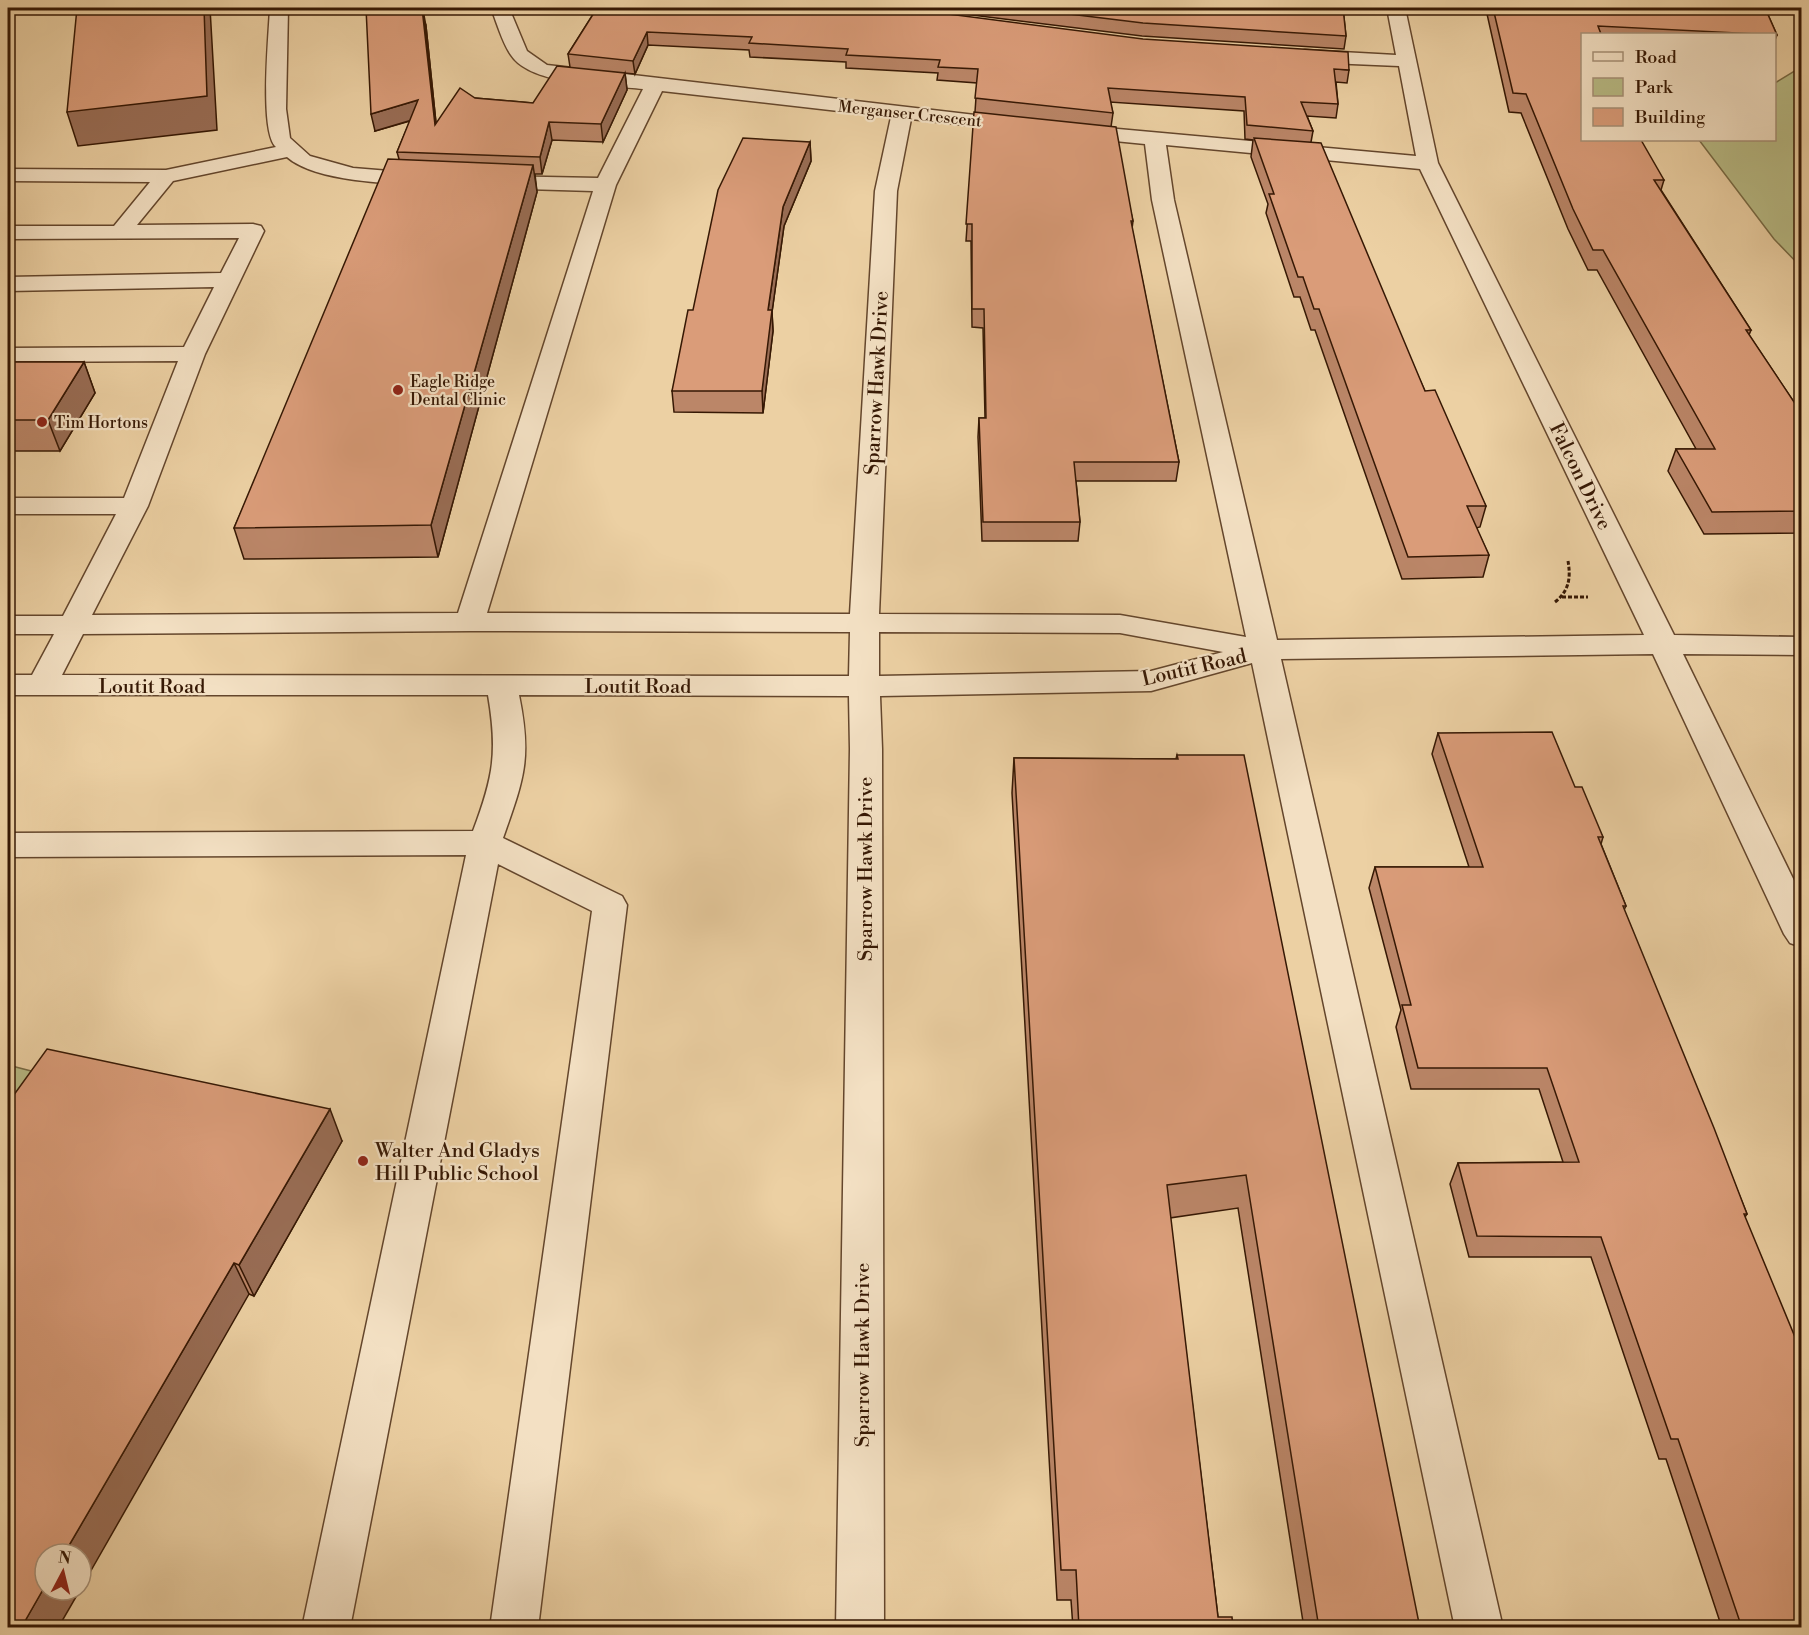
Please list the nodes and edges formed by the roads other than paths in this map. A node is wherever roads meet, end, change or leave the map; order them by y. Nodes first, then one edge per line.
1 (279, 8) edge
2 (501, 8) edge
3 (1396, 8) edge
4 (1291, 55) edge
5 (1405, 62) junction
6 (656, 85) junction
7 (902, 113) junction
8 (1155, 140) junction
9 (292, 150) junction
10 (1428, 163) junction
11 (8, 175) edge
12 (166, 176) junction
13 (445, 180) edge
14 (468, 181) edge
15 (605, 185) junction
16 (120, 232) junction
17 (8, 233) edge
18 (229, 280) junction
19 (8, 284) edge
20 (193, 354) junction
21 (8, 355) edge
22 (8, 506) edge
23 (134, 506) junction
24 (470, 622) junction
25 (864, 623) junction
26 (74, 624) junction
27 (8, 625) edge
28 (1664, 645) junction
29 (1802, 646) edge
30 (1264, 650) junction
31 (8, 686) edge
32 (42, 686) junction
33 (502, 686) junction
34 (864, 686) junction
35 (485, 843) junction
36 (8, 845) edge
37 (1802, 934) edge
38 (326, 1628) edge
39 (514, 1628) edge
40 (860, 1628) edge
41 (1479, 1628) edge

1 - 9 street
2 - 6 street, Merganser Crescent
3 - 5 street, Falcon Drive
4 - 5 street
5 - 10 street, Falcon Drive
6 - 7 street, Merganser Crescent
6 - 15 street
7 - 8 street, Merganser Crescent
7 - 25 street, Sparrow Hawk Drive
8 - 10 street, Merganser Crescent
8 - 30 street
9 - 12 street
9 - 13 street
10 - 28 street, Falcon Drive
11 - 12 street
12 - 16 street
14 - 15 street
15 - 24 street
16 - 17 street
16 - 18 street
18 - 19 street
18 - 20 street
20 - 21 street
20 - 23 street
22 - 23 street
23 - 26 street
24 - 25 street, Loutit Road
24 - 26 street, Loutit Road
25 - 30 street, Loutit Road
25 - 34 street, Sparrow Hawk Drive
26 - 27 street, Loutit Road
26 - 32 street
28 - 29 street, Loutit Road
28 - 30 street, Loutit Road
28 - 37 street, Falcon Drive
30 - 34 street, Loutit Road
30 - 41 street
31 - 32 street, Loutit Road
32 - 33 street, Loutit Road
33 - 34 street, Loutit Road
33 - 35 street
34 - 40 street, Sparrow Hawk Drive
35 - 36 street
35 - 38 street
35 - 39 street

